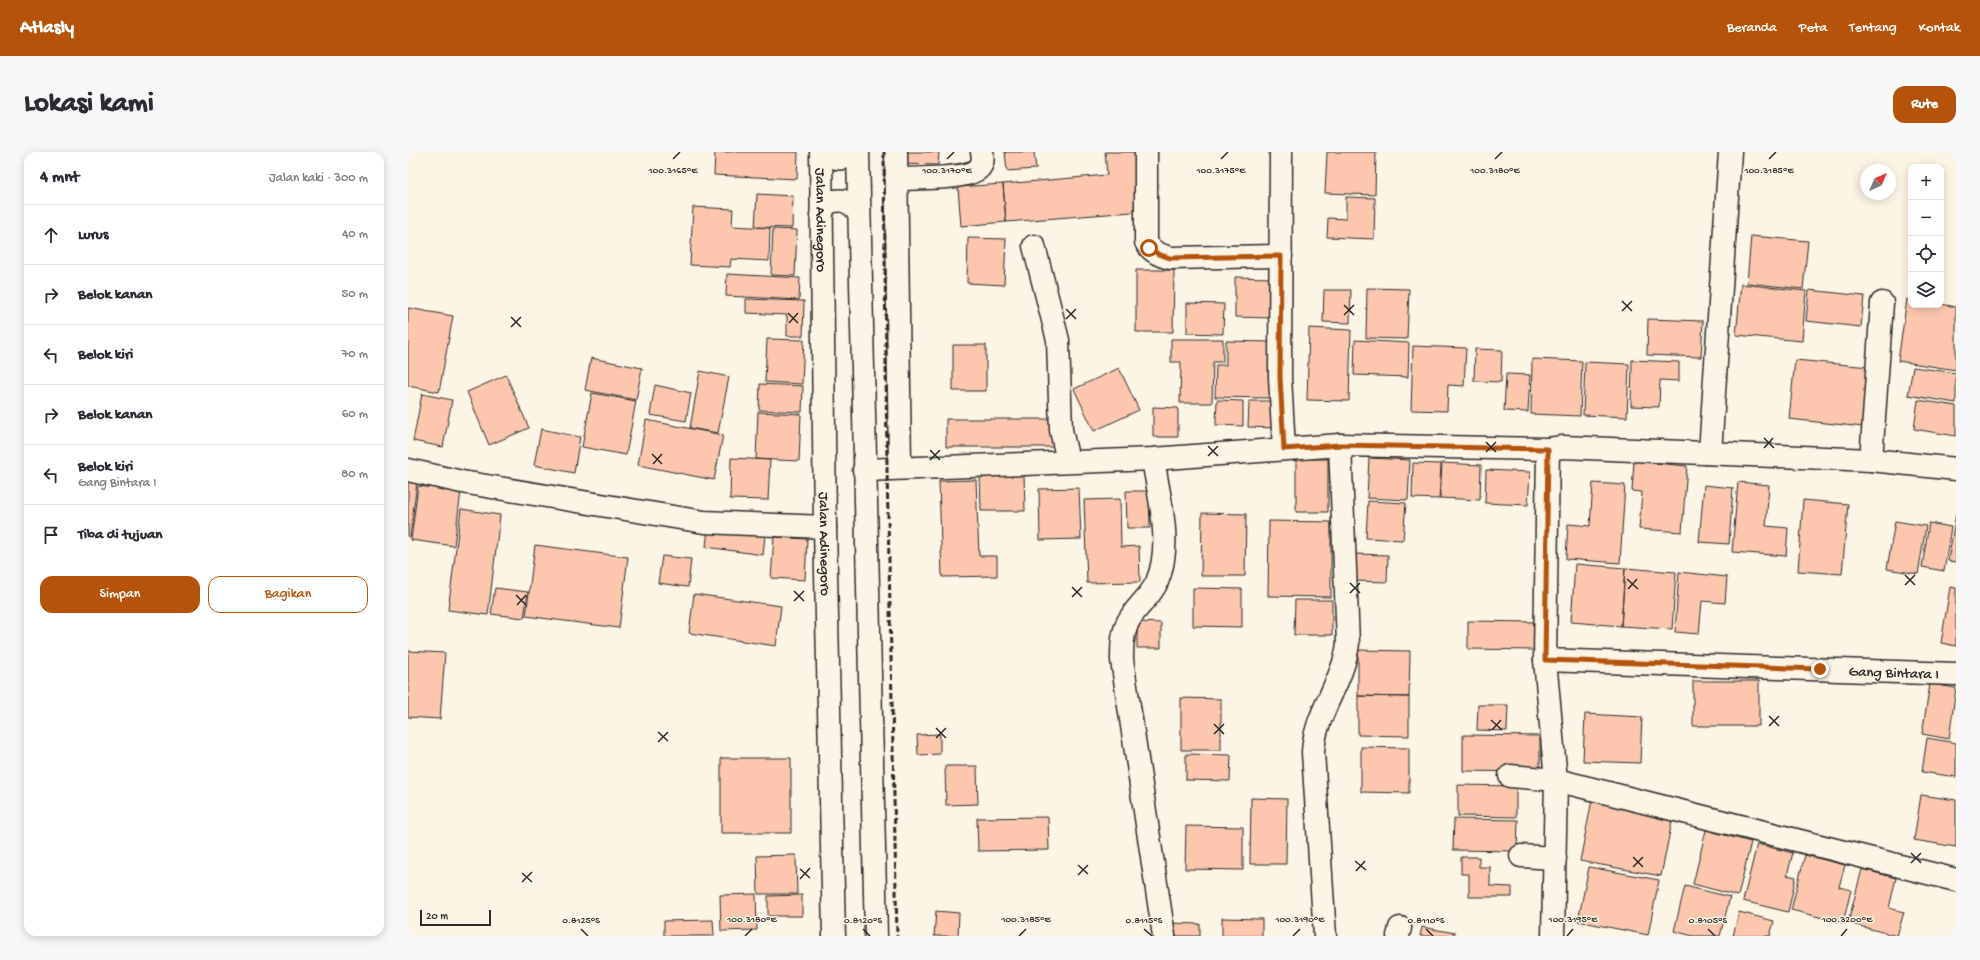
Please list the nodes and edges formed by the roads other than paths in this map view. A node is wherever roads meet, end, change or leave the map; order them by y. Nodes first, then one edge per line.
1 (821, 152) edge
2 (825, 152) edge
3 (857, 152) edge
4 (896, 152) edge
5 (982, 152) edge
6 (1146, 152) edge
7 (1281, 152) edge
8 (1730, 152) edge
9 (896, 179) junction
10 (859, 212) junction
11 (821, 215) junction
12 (1034, 246) dead end
13 (1281, 256) junction
14 (1882, 303) dead end
15 (1340, 445) junction
16 (1284, 449) junction
17 (1548, 449) junction
18 (1710, 453) junction
19 (1153, 459) junction
20 (1871, 460) junction
21 (1068, 461) junction
22 (900, 468) junction
23 (1956, 469) edge
24 (408, 470) edge
25 (864, 470) junction
26 (825, 527) junction
27 (1545, 660) junction
28 (1956, 674) edge
29 (1510, 776) dead end
30 (1556, 780) junction
31 (1521, 856) dead end
32 (1555, 858) junction
33 (1956, 880) edge
34 (834, 936) edge
35 (876, 936) edge
36 (1164, 936) edge
37 (1325, 936) edge
38 (1553, 936) edge

1 - 11 main road, Jalan Adinegoro
2 - 3 main road
3 - 10 main road
4 - 9 main road
5 - 9 main road
6 - 13 main road
7 - 13 main road
8 - 18 main road
9 - 22 main road
10 - 11 main road
10 - 25 main road
11 - 26 main road, Jalan Adinegoro
12 - 21 main road
13 - 16 main road
14 - 20 main road
15 - 16 main road
15 - 17 main road
15 - 37 main road
16 - 19 main road
17 - 18 main road
17 - 27 main road
18 - 20 main road
19 - 21 main road
19 - 36 main road
20 - 23 main road
21 - 22 main road
22 - 25 main road
24 - 26 main road
25 - 35 main road
26 - 34 main road, Jalan Adinegoro
27 - 28 main road, Gang Bintara I
27 - 30 main road
29 - 30 main road
30 - 32 main road
30 - 33 main road
31 - 32 main road
32 - 38 main road

